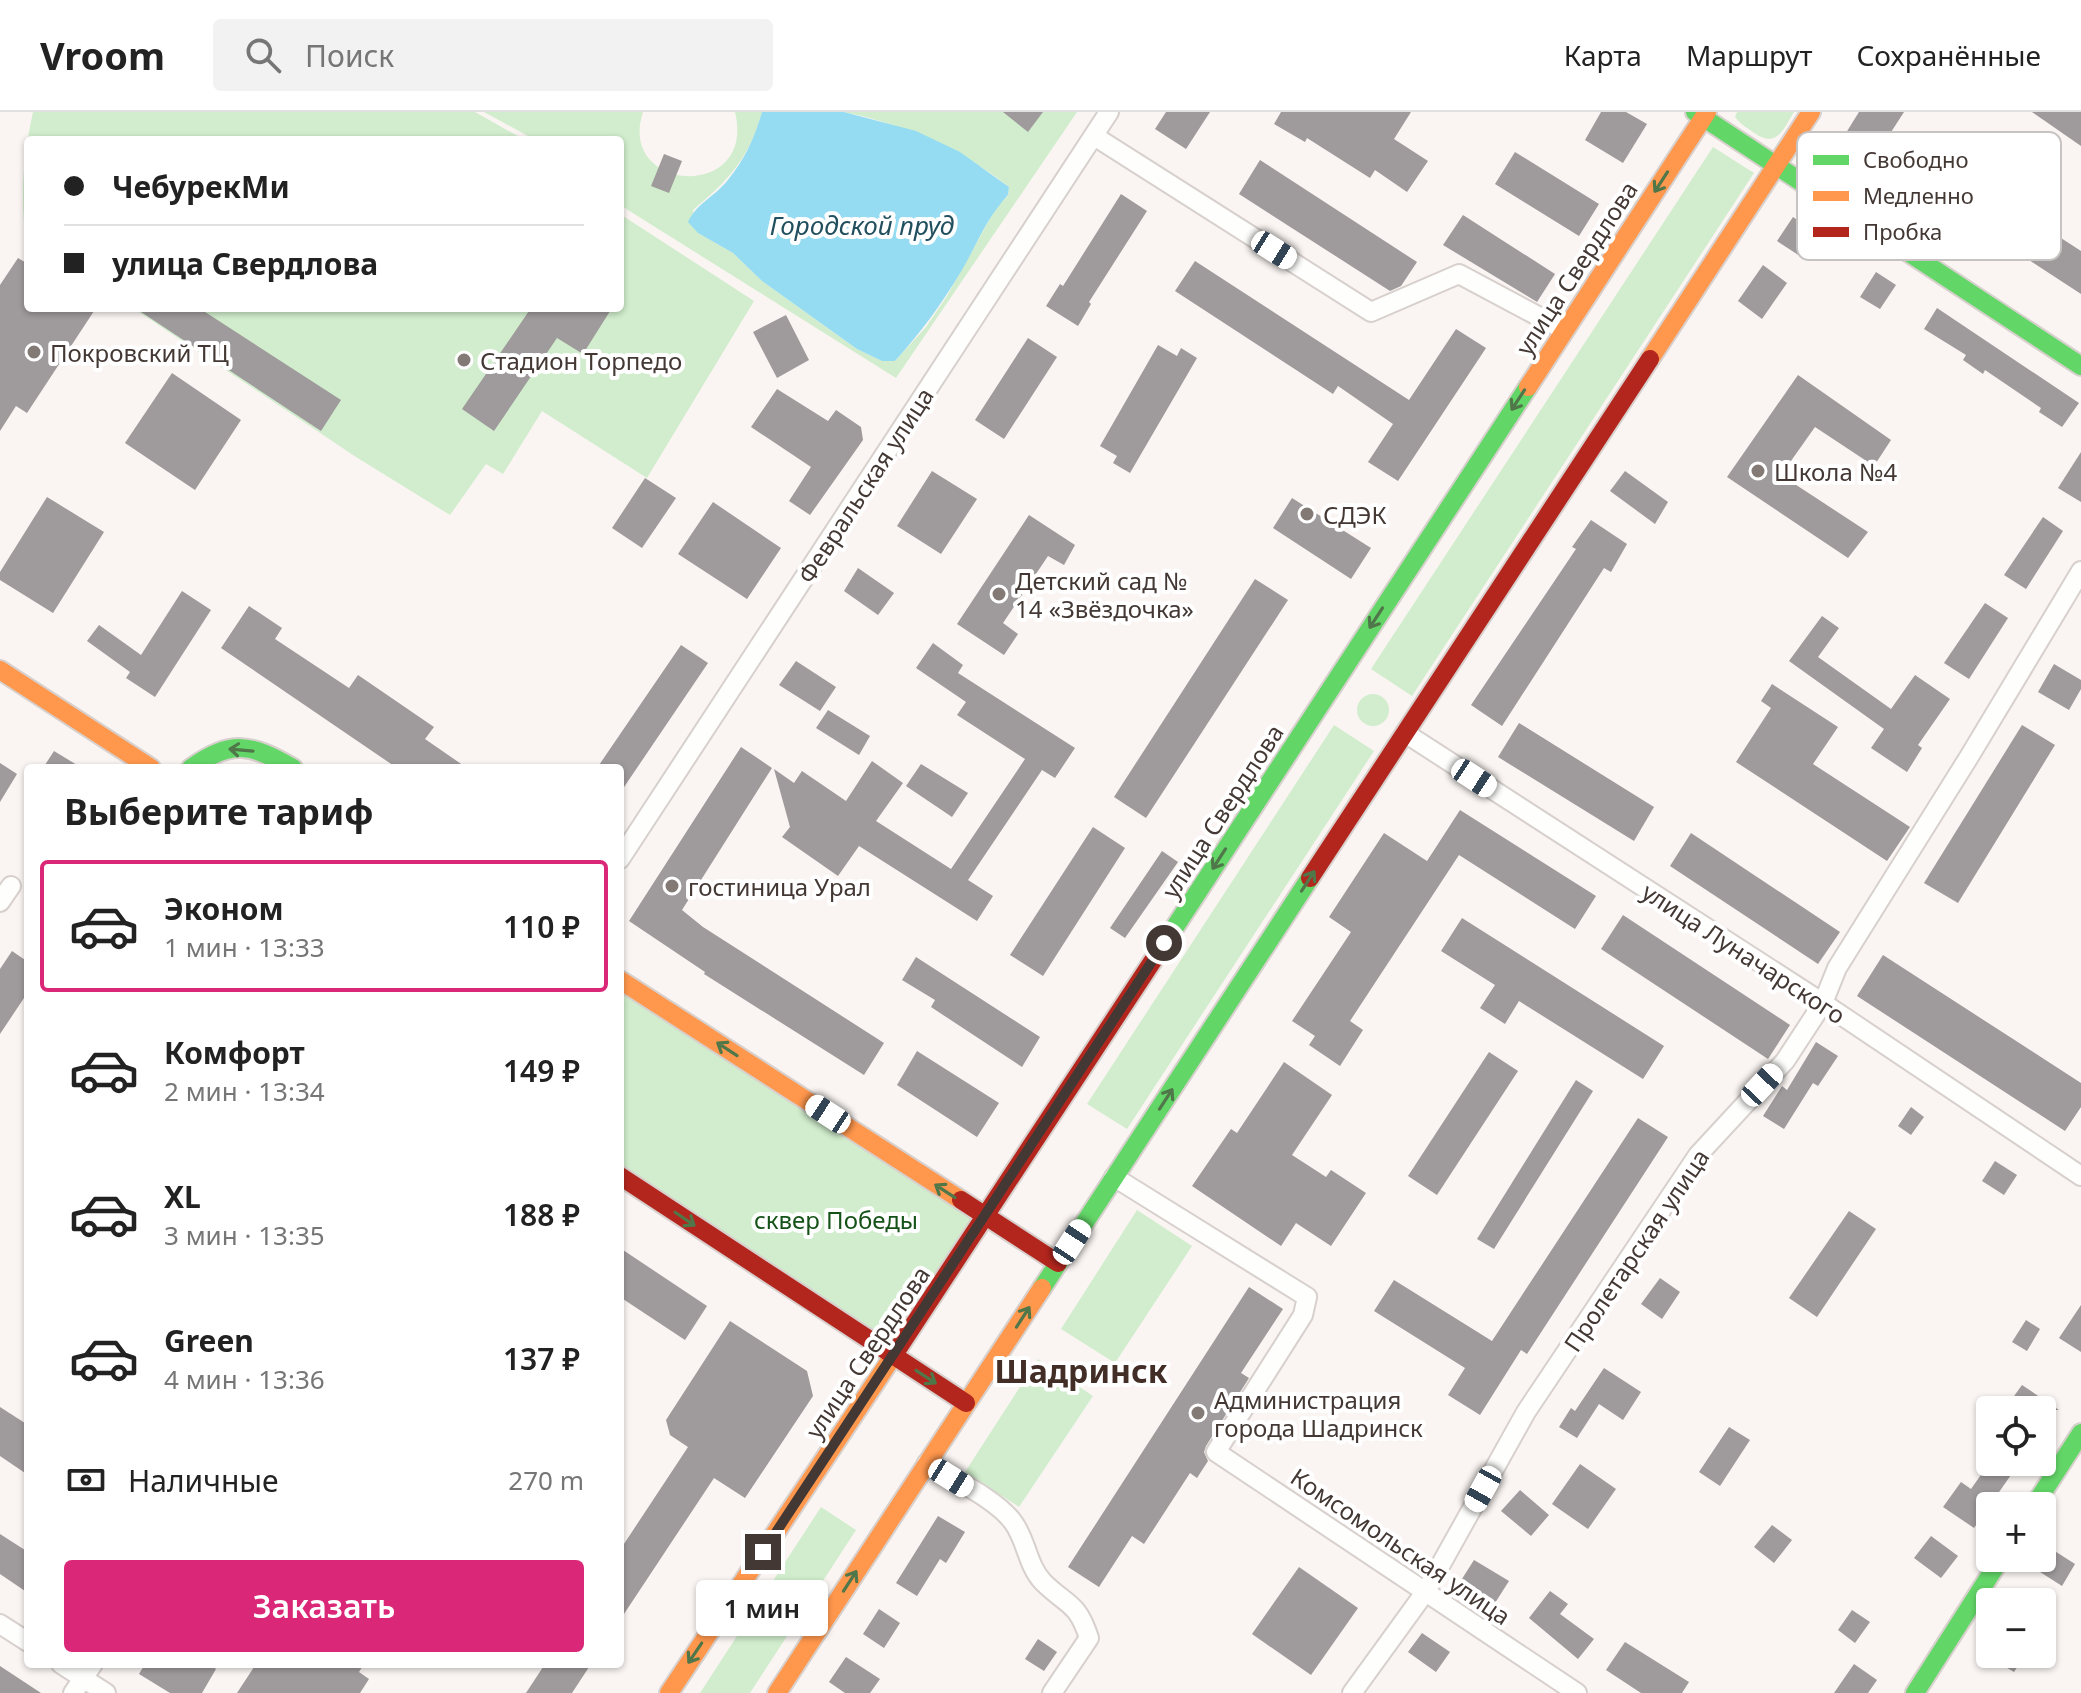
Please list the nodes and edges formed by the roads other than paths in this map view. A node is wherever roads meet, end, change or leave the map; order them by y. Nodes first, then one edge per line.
1 (1109, 112) edge
2 (1811, 112) edge
3 (1702, 114) edge
4 (1798, 132) edge
5 (1797, 134) edge
6 (1094, 136) junction
7 (1777, 165) junction
8 (1797, 178) edge
9 (1921, 260) edge
10 (1564, 330) junction
11 (2081, 366) edge
12 (2081, 571) edge
13 (0, 670) edge
14 (1405, 733) junction
15 (145, 764) edge
16 (196, 764) edge
17 (284, 764) edge
18 (624, 853) edge
19 (11, 886) dead end
20 (0, 902) edge
21 (624, 983) edge
22 (1823, 1003) junction
23 (2081, 1176) edge
24 (1114, 1177) junction
25 (624, 1179) edge
26 (985, 1216) junction
27 (1058, 1263) junction
28 (894, 1355) junction
29 (966, 1403) junction
30 (2081, 1433) edge
31 (927, 1463) junction
32 (2043, 1492) edge
33 (1992, 1572) edge
34 (1426, 1591) junction
35 (0, 1624) edge
36 (24, 1639) edge
37 (83, 1678) edge
38 (106, 1693) edge
39 (669, 1693) edge
40 (777, 1693) edge
41 (1052, 1693) edge
42 (1352, 1693) edge
43 (1577, 1693) edge
44 (1915, 1693) edge

1 - 6 street, Февральская улица
2 - 4 main road
3 - 7 main road
3 -> 10 main road, улица Свердлова
5 - 7 main road
6 - 10 street
6 - 18 street, Февральская улица
7 - 8 main road
7 - 14 main road
9 - 11 main road
10 -> 26 main road, улица Свердлова
12 - 22 street, Пролетарская улица
13 - 15 main road
14 - 22 street, улица Луначарского
24 -> 14 main road
17 -> 16 main road
19 - 20 street
26 -> 21 main road
22 - 23 street, улица Луначарского
22 - 34 street, Пролетарская улица
24 - 27 main road
24 - 34 street, Комсомольская улица
25 -> 28 main road
26 - 27 main road
26 - 28 main road, улица Свердлова
29 -> 27 main road
28 -> 29 main road
28 -> 39 main road, улица Свердлова
29 - 31 main road
30 - 32 main road
40 -> 31 main road
31 - 41 street
33 - 44 main road
34 - 42 street, Пролетарская улица
34 - 43 street, Комсомольская улица
35 - 36 street
37 - 38 street

